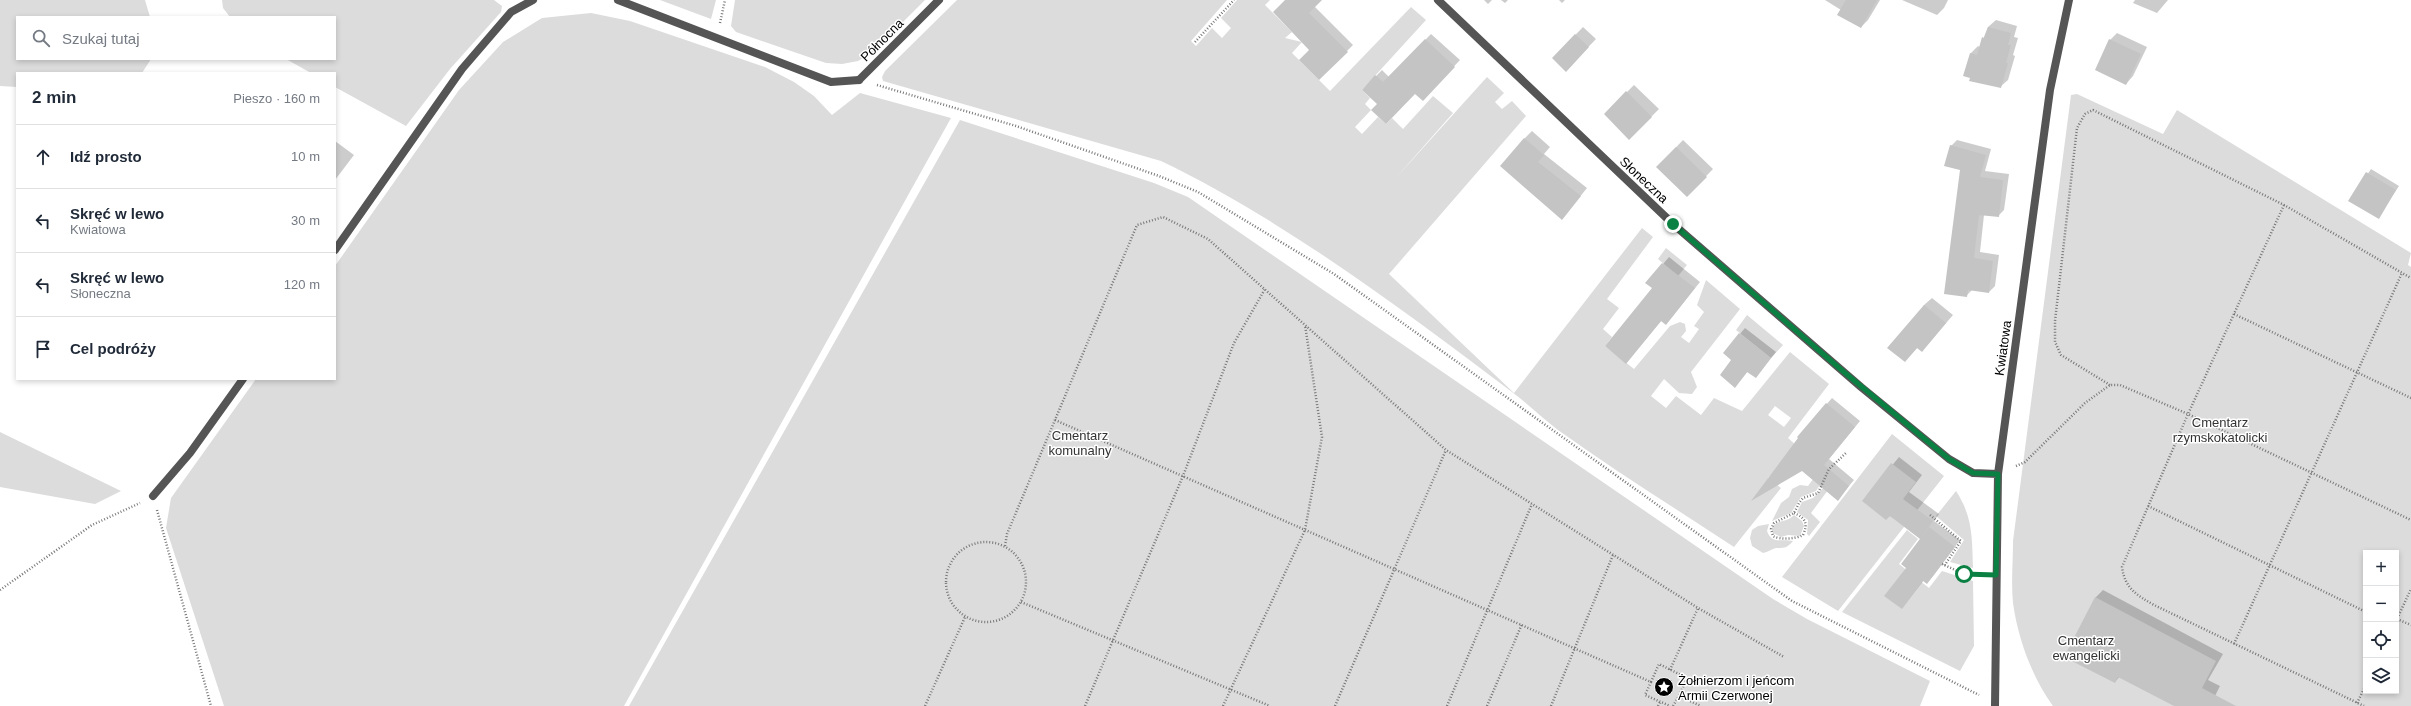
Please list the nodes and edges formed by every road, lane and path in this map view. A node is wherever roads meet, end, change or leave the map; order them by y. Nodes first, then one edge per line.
1 (533, 0) edge
2 (618, 0) edge
3 (725, 0) edge
4 (939, 0) edge
5 (1234, 0) edge
6 (1438, 0) edge
7 (2069, 0) edge
8 (717, 38) junction
9 (1195, 42) dead end
10 (859, 80) junction
11 (2284, 205) junction
12 (336, 249) edge
13 (2402, 273) junction
14 (2411, 278) edge
15 (1265, 289) junction
16 (2234, 314) junction
17 (1305, 325) junction
18 (2356, 372) junction
19 (242, 380) edge
20 (2110, 385) junction
21 (2411, 398) edge
22 (2188, 414) junction
23 (1055, 420) junction
24 (1446, 450) junction
25 (1846, 453) dead end
26 (2310, 472) junction
27 (1998, 474) junction
28 (1182, 476) junction
29 (153, 496) junction
30 (1532, 504) junction
31 (2148, 506) junction
32 (1794, 514) junction
33 (1930, 515) dead end
34 (2411, 520) edge
35 (1305, 530) junction
36 (1005, 546) junction
37 (1613, 555) junction
38 (2269, 565) junction
39 (1395, 569) junction
40 (1996, 575) junction
41 (2411, 588) edge
42 (0, 590) edge
43 (1021, 602) junction
44 (1698, 608) junction
45 (1488, 609) junction
46 (2363, 611) edge
47 (2399, 614) edge
48 (965, 617) junction
49 (2399, 621) edge
50 (1522, 624) junction
51 (2411, 625) edge
52 (1112, 640) junction
53 (2234, 644) junction
54 (1575, 648) junction
55 (1784, 657) dead end
56 (1670, 670) junction
57 (1651, 682) junction
58 (1230, 689) junction
59 (2363, 692) edge
60 (1679, 696) junction
61 (1660, 702) junction
62 (2358, 703) junction
63 (1994, 704) edge
64 (211, 706) edge
65 (925, 706) edge
66 (1085, 706) edge
67 (1224, 706) edge
68 (1270, 706) edge
69 (1335, 706) edge
70 (1447, 706) edge
71 (1487, 706) edge
72 (1551, 706) edge
73 (1658, 706) edge
74 (1672, 706) edge
75 (1701, 706) edge
76 (2364, 706) edge

1 - 12 street
2 - 8 street
3 - 8 path
4 - 10 street, Północna
5 - 9 path
6 - 27 street, Słoneczna
7 - 27 street, Kwiatowa
8 - 10 street
10 - 63 path
11 - 13 path
11 - 16 path
11 - 20 path
13 - 14 path
13 - 18 path
15 - 17 path
15 - 23 path
15 - 28 path
16 - 18 path
16 - 22 path
17 - 24 path
17 - 35 path
18 - 21 path
18 - 26 path
19 - 29 street
20 - 22 path
20 - 27 path
22 - 26 path
22 - 31 path
23 - 28 path
23 - 36 path
24 - 30 path
24 - 39 path
25 - 32 path
26 - 34 path
26 - 38 path
27 - 40 street, Kwiatowa
28 - 35 path
28 - 52 path
29 - 42 path
29 - 64 path
30 - 37 path
30 - 45 path
31 - 38 path
31 - 53 path
32 - 32 path
33 - 40 path
35 - 39 path
35 - 58 path
36 - 43 path
36 - 48 path
37 - 44 path
37 - 54 path
38 - 46 path
38 - 53 path
39 - 45 path
39 - 69 path
40 - 63 street, Kwiatowa
41 - 47 path
43 - 48 path
43 - 52 path
44 - 55 path
44 - 56 path
45 - 50 path
45 - 70 path
48 - 65 path
49 - 51 path
50 - 54 path
50 - 71 path
52 - 58 path
52 - 66 path
53 - 62 path
54 - 57 path
54 - 72 path
56 - 57 path
56 - 60 path
57 - 61 path
58 - 67 path
58 - 68 path
59 - 62 path
60 - 74 path
60 - 75 path
61 - 73 path
61 - 74 path
62 - 76 path

